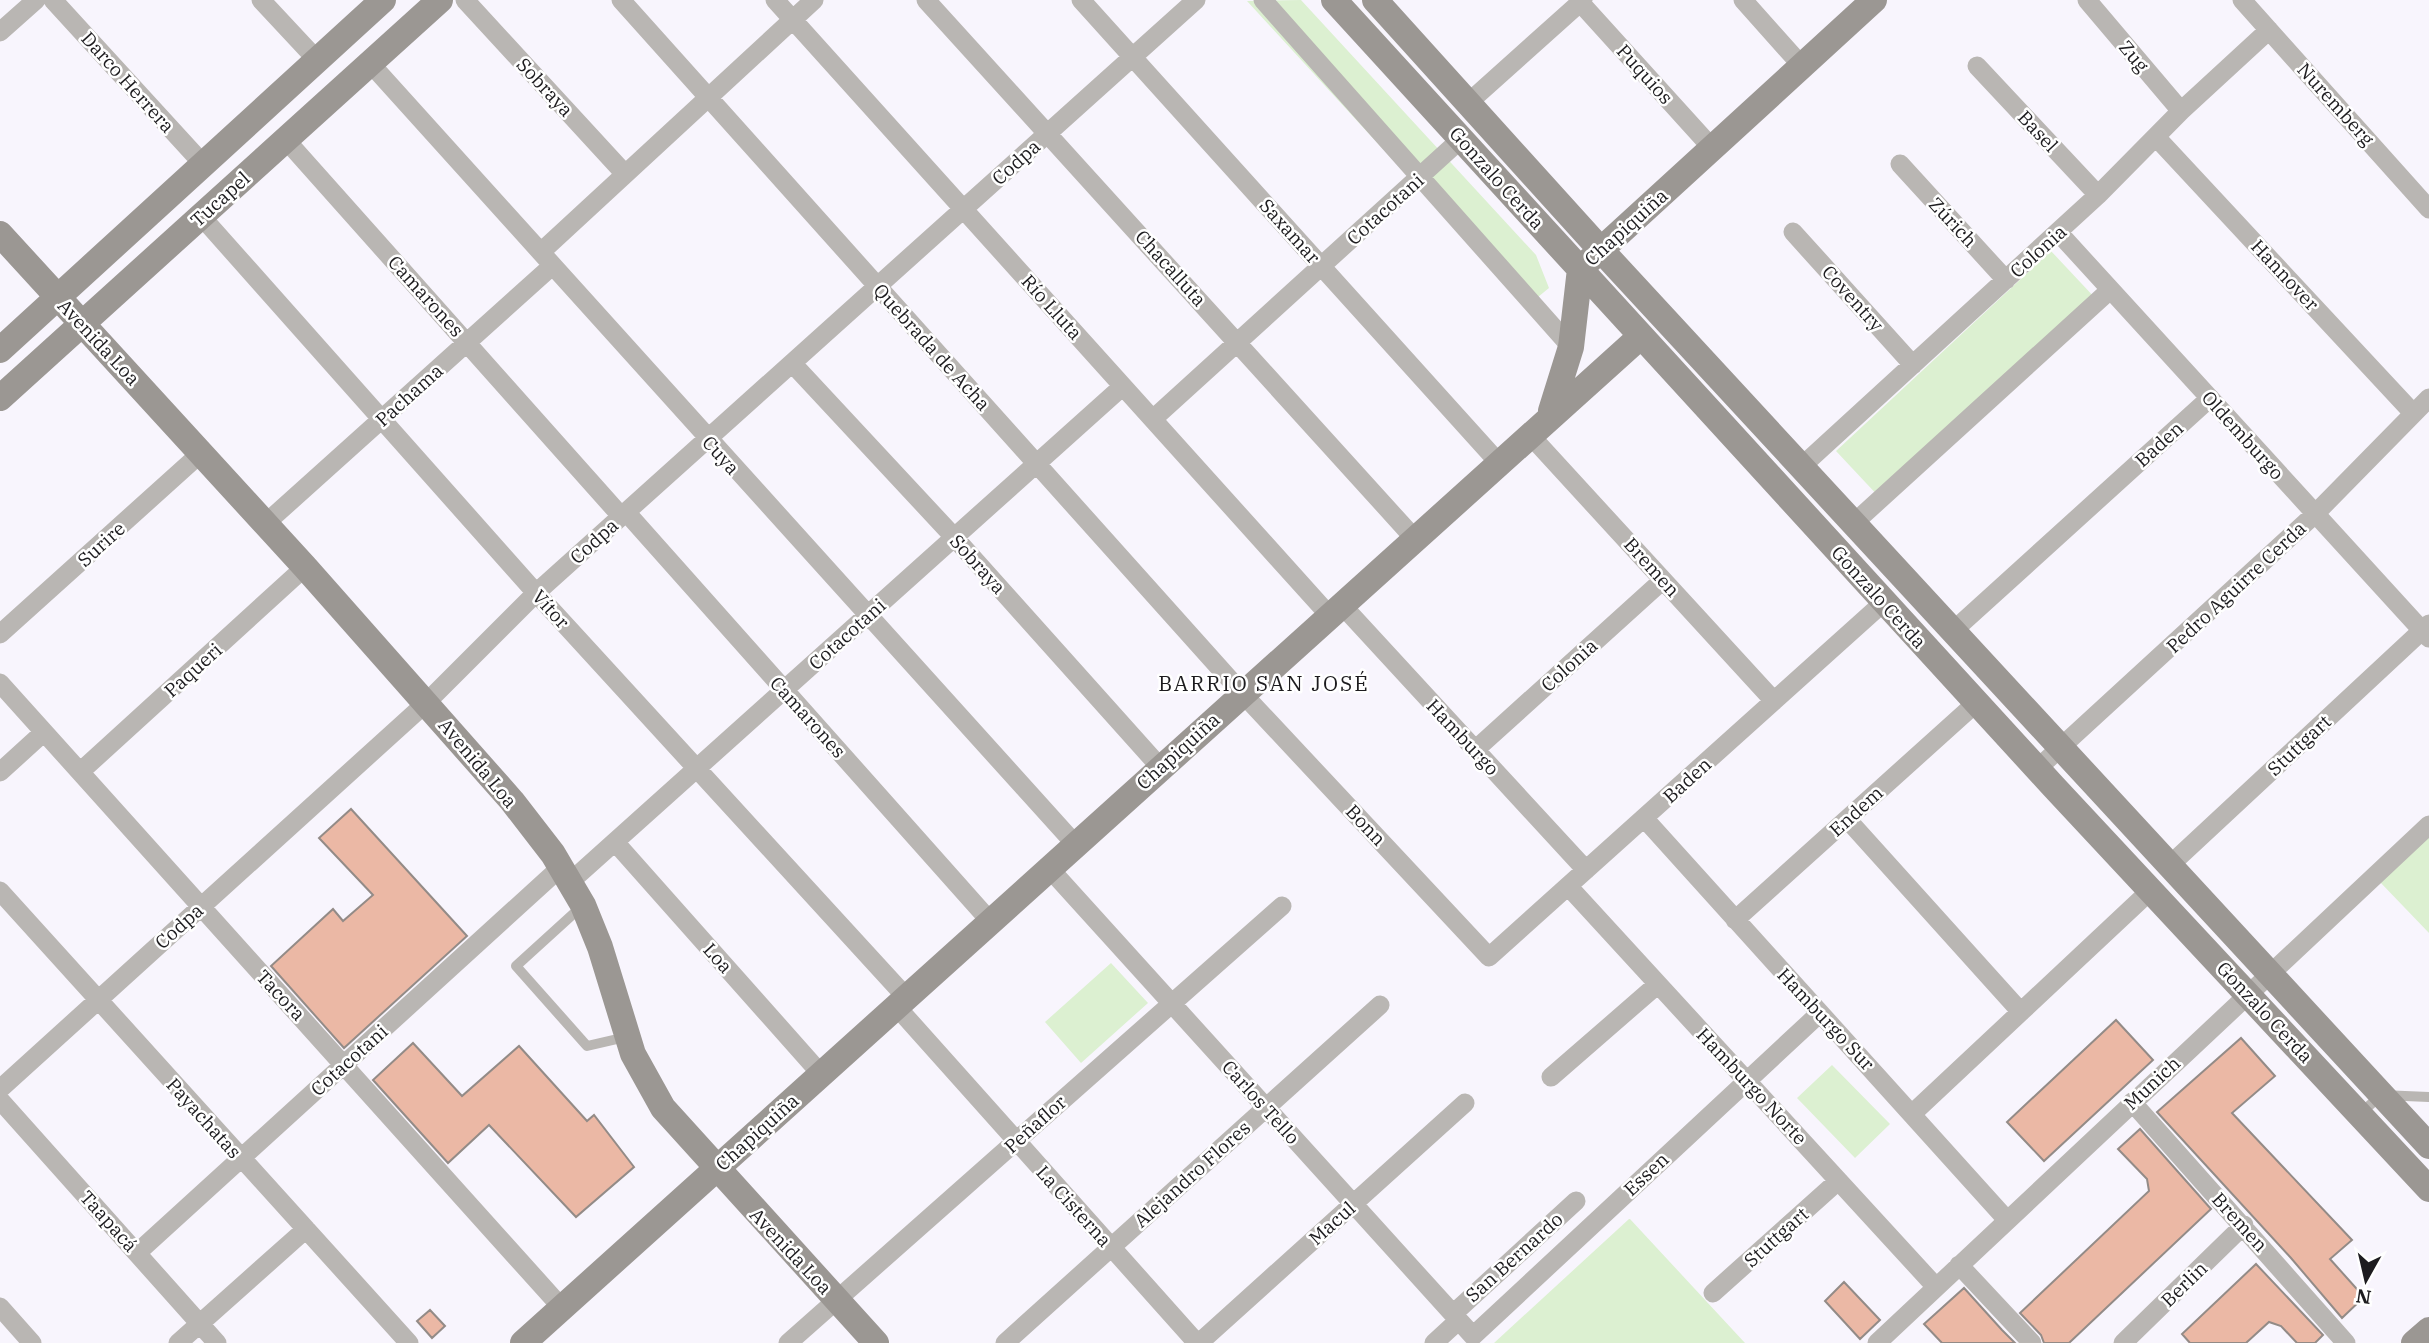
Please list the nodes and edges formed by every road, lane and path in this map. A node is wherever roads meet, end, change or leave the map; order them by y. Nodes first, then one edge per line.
1 (36, 0) edge
2 (53, 0) edge
3 (261, 0) edge
4 (383, 0) edge
5 (440, 0) edge
6 (465, 0) edge
7 (621, 0) edge
8 (775, 0) edge
9 (814, 0) edge
10 (926, 0) edge
11 (1081, 0) edge
12 (1196, 0) edge
13 (1263, 0) edge
14 (1334, 0) edge
15 (1375, 0) edge
16 (1743, 0) edge
17 (1874, 0) edge
18 (2087, 0) edge
19 (2242, 0) edge
20 (1581, 1) edge
21 (793, 20) junction
22 (2269, 30) junction
23 (0, 32) edge
24 (1133, 57) junction
25 (317, 60) junction
26 (370, 63) junction
27 (1802, 66) junction
28 (1977, 66) dead end
29 (709, 97) junction
30 (1468, 103) junction
31 (2180, 111) junction
32 (1048, 133) junction
33 (2156, 137) junction
34 (286, 139) junction
35 (1461, 139) junction
36 (1712, 148) junction
37 (203, 164) junction
38 (1900, 164) dead end
39 (625, 174) junction
40 (1420, 177) junction
41 (2098, 195) junction
42 (963, 209) junction
43 (2429, 209) edge
44 (201, 216) junction
45 (1793, 232) dead end
46 (2058, 232) junction
47 (0, 234) edge
48 (1601, 250) junction
49 (546, 259) junction
50 (1322, 267) junction
51 (1580, 269) junction
52 (2006, 280) junction
53 (877, 286) junction
54 (2110, 290) junction
55 (58, 297) junction
56 (83, 323) junction
57 (1641, 336) junction
58 (467, 342) junction
59 (1238, 342) junction
60 (1571, 347) junction
61 (0, 350) edge
62 (792, 363) junction
63 (1913, 365) junction
64 (1123, 386) junction
65 (0, 398) edge
66 (2210, 398) junction
67 (2429, 398) edge
68 (2413, 413) junction
69 (1549, 416) junction
70 (382, 418) junction
71 (1153, 419) junction
72 (1529, 434) junction
73 (707, 439) junction
74 (201, 453) junction
75 (1498, 462) junction
76 (1037, 464) junction
77 (1801, 467) junction
78 (624, 514) junction
79 (2315, 514) junction
80 (1854, 523) junction
81 (265, 524) junction
82 (954, 537) junction
83 (1414, 538) junction
84 (305, 568) junction
85 (1663, 580) junction
86 (536, 593) junction
87 (1884, 602) junction
88 (1335, 610) junction
89 (867, 615) junction
90 (1953, 631) junction
91 (2427, 631) edge
92 (0, 634) edge
93 (0, 684) edge
94 (784, 690) junction
95 (1242, 693) junction
96 (1774, 701) junction
97 (426, 702) junction
98 (1976, 703) junction
99 (44, 732) junction
100 (2061, 748) junction
101 (1475, 750) junction
102 (1160, 767) junction
103 (697, 768) junction
104 (2037, 769) junction
105 (0, 772) edge
106 (80, 772) junction
107 (1644, 818) junction
108 (1847, 819) junction
109 (2429, 825) edge
110 (615, 842) junction
111 (1075, 844) junction
112 (2170, 865) junction
113 (1049, 868) junction
114 (1586, 870) junction
115 (566, 875) junction
116 (1568, 886) junction
117 (2151, 890) junction
118 (0, 891) edge
119 (583, 905) junction
120 (1282, 905) dead end
121 (200, 907) junction
122 (1735, 920) junction
123 (990, 921) junction
124 (1489, 957) joint
125 (2269, 973) junction
126 (1658, 984) junction
127 (2248, 993) junction
128 (98, 1000) junction
129 (901, 1002) junction
130 (1172, 1003) junction
131 (1380, 1005) dead end
132 (2021, 1012) junction
133 (1820, 1013) junction
134 (626, 1037) junction
135 (345, 1064) junction
136 (821, 1074) junction
137 (1552, 1077) dead end
138 (1747, 1081) junction
139 (0, 1089) edge
140 (2381, 1095) junction
141 (2429, 1097) edge
142 (0, 1100) edge
143 (2132, 1102) junction
144 (1465, 1103) dead end
145 (1266, 1107) junction
146 (1913, 1113) junction
147 (2360, 1114) junction
148 (1016, 1141) junction
149 (2429, 1146) edge
150 (241, 1158) junction
151 (716, 1168) junction
152 (1838, 1181) junction
153 (2429, 1189) edge
154 (1576, 1202) dead end
155 (1353, 1204) junction
156 (2007, 1220) junction
157 (2244, 1225) junction
158 (306, 1229) junction
159 (1111, 1247) junction
160 (137, 1253) junction
161 (1959, 1265) junction
162 (1936, 1287) junction
163 (1713, 1293) dead end
164 (837, 1300) junction
165 (0, 1307) edge
166 (562, 1308) junction
167 (1456, 1317) junction
168 (200, 1323) junction
169 (2429, 1329) edge
170 (1473, 1336) joint
171 (32, 1343) edge
172 (177, 1343) edge
173 (217, 1343) edge
174 (409, 1343) edge
175 (523, 1343) edge
176 (789, 1343) edge
177 (876, 1343) edge
178 (1005, 1343) edge
179 (1198, 1343) edge
180 (1434, 1343) edge
181 (1877, 1343) edge
182 (2032, 1343) edge
183 (2123, 1343) edge
184 (2346, 1343) edge
185 (2414, 1343) edge

1 - 23 street
2 - 37 street, Darco Herrera
3 - 25 street
4 - 25 street, Tucapel
5 - 26 street, Tucapel
6 - 39 street, Sobraya
7 - 29 street, Quebrada de Acha
8 - 21 street, Río Lluta
9 - 21 street, Pachama
10 - 32 street, Chacalluta
11 - 24 street, Saxamar
12 - 24 street, Codpa
13 - 40 street
14 - 35 street, Gonzalo Cerda
15 - 30 street, Gonzalo Cerda
16 - 27 street
17 - 27 street, Chapiquiña
18 - 31 street, Zug
19 - 22 street, Nuremberg
20 - 30 street
20 - 36 street, Puquios
21 - 29 street, Pachama
21 - 42 street, Río Lluta
22 - 31 street, Colonia
22 - 43 street, Nuremberg
24 - 32 street, Codpa
24 - 50 street, Saxamar
25 - 37 street, Tucapel
26 - 34 street, Tucapel
26 - 49 street, Cuya
27 - 36 street, Chapiquiña
28 - 41 street, Basel
29 - 39 street, Pachama
29 - 53 street, Quebrada de Acha
30 - 48 street, Gonzalo Cerda
31 - 33 street, Colonia
32 - 42 street, Codpa
32 - 59 street, Chacalluta
33 - 41 street, Colonia
33 - 68 street, Hannover
34 - 44 street, Tucapel
34 - 58 street, Camarones
35 - 40 street, Cotacotani
35 - 51 street, Gonzalo Cerda
36 - 48 street, Chapiquiña
37 - 55 street, Tucapel
38 - 52 street, Zúrich
39 - 49 street, Pachama
40 - 50 street, Cotacotani
40 - 60 street
41 - 46 street, Colonia
42 - 53 street, Codpa
42 - 64 street, Río Lluta
44 - 56 street, Tucapel
44 - 70 street, Vítor
45 - 63 street, Coventry
46 - 52 street, Colonia
46 - 54 street, Oldemburgo
47 - 55 street, Avenida Loa
48 - 51 street, Chapiquiña
48 - 77 street, Gonzalo Cerda
49 - 58 street, Pachama
49 - 73 street, Cuya
50 - 59 street, Cotacotani
50 - 75 street, Saxamar
51 - 57 street, Gonzalo Cerda
51 - 60 street, Chapiquiña
52 - 63 street, Colonia
53 - 62 street, Codpa
53 - 76 street, Quebrada de Acha
54 - 66 street, Oldemburgo
54 - 80 street
55 - 56 street, Avenida Loa
55 - 61 street, Tucapel
56 - 65 street, Tucapel
56 - 74 street, Avenida Loa
57 - 69 street
57 - 87 street, Gonzalo Cerda
58 - 70 street, Pachama
58 - 78 street, Camarones
59 - 71 street, Cotacotani
59 - 83 street, Chacalluta
60 - 69 street, Chapiquiña
62 - 73 street, Codpa
62 - 82 street, Sobraya
63 - 77 street, Colonia
64 - 71 street, Río Lluta
64 - 76 street, Cotacotani
66 - 79 street, Oldemburgo
66 - 90 street, Baden
67 - 68 street, Pedro Aguirre Cerda
68 - 79 street, Pedro Aguirre Cerda
69 - 72 street, Chapiquiña
70 - 81 street, Pachama
70 - 86 street, Vítor
71 - 88 street, Río Lluta
72 - 75 street, Chapiquiña
72 - 85 street, Bremen
73 - 78 street, Codpa
73 - 89 street, Cuya
74 - 81 street, Avenida Loa
74 - 92 street, Surire
75 - 83 street, Chapiquiña
76 - 82 street, Cotacotani
76 - 95 street, Quebrada de Acha
77 - 80 street, Gonzalo Cerda
78 - 86 street, Codpa
78 - 94 street, Camarones
79 - 91 street, Oldemburgo
79 - 100 street, Pedro Aguirre Cerda
80 - 90 street, Gonzalo Cerda
81 - 84 street, Avenida Loa
82 - 89 street, Cotacotani
82 - 102 street, Sobraya
83 - 88 street, Chapiquiña
84 - 97 street, Avenida Loa
84 - 106 street, Paqueri
85 - 96 street, Bremen
85 - 101 street, Colonia
86 - 97 street, Codpa
86 - 103 street, Vítor
87 - 96 street, Baden
87 - 98 street, Gonzalo Cerda
88 - 95 street, Chapiquiña
88 - 101 street, Hamburgo
89 - 94 street, Cotacotani
89 - 111 street, Cuya
90 - 100 street, Gonzalo Cerda
91 - 112 street, Stuttgart
93 - 99 street, Tacora
94 - 103 street, Cotacotani
94 - 123 street, Camarones
95 - 102 street, Chapiquiña
95 - 124 street, Bonn
96 - 107 street, Baden
97 - 115 street, Avenida Loa
97 - 121 street, Codpa
98 - 104 street, Gonzalo Cerda
98 - 108 street, Endem
99 - 105 street
99 - 106 street, Tacora
100 - 104 street, Pedro Aguirre Cerda
100 - 112 street, Gonzalo Cerda
101 - 114 street, Hamburgo
102 - 111 street, Chapiquiña
103 - 110 street, Cotacotani
103 - 129 street, Vítor
104 - 117 street, Gonzalo Cerda
106 - 121 street, Tacora
107 - 114 street, Baden
107 - 122 street, Hamburgo Sur
108 - 122 street, Endem
108 - 132 street
109 - 125 street, Munich
110 - 115 street, Cotacotani
110 - 136 street, Loa
111 - 113 street, Chapiquiña
112 - 125 street, Gonzalo Cerda
113 - 123 street, Chapiquiña
113 - 130 street, Carlos Tello
114 - 116 street, Baden
115 - 119 street, Avenida Loa
115 - 135 street, Cotacotani
116 - 124 street, Baden
116 - 126 street, Hamburgo Norte
117 - 127 street, Gonzalo Cerda
117 - 132 street
118 - 128 street, Payachatas
119 - 134 street, Avenida Loa
119 - 134 lane
120 - 130 street, Peñaflor
121 - 128 street, Codpa
121 - 135 street, Tacora
122 - 133 street, Hamburgo Sur
123 - 129 street, Chapiquiña
125 - 127 street, Munich
125 - 140 street, Gonzalo Cerda
126 - 137 street
126 - 138 street, Hamburgo Norte
127 - 143 street, Munich
127 - 147 street, Gonzalo Cerda
128 - 139 street, Codpa
128 - 150 street, Payachatas
129 - 136 street, Chapiquiña
129 - 148 street, La Cisterna
130 - 145 street, Carlos Tello
130 - 148 street, Peñaflor
131 - 145 street, Alejandro Flores
132 - 146 street
133 - 138 street, Essen
133 - 146 street, Hamburgo Sur
134 - 151 street, Avenida Loa
135 - 150 street, Cotacotani
135 - 166 street, Tacora
136 - 151 street, Chapiquiña
138 - 152 street, Hamburgo Norte
138 - 170 street, Essen
140 - 141 lane
140 - 147 lane
140 - 149 street, Gonzalo Cerda
142 - 160 street, Taapacá
143 - 156 street, Munich
143 - 157 street, Bremen
144 - 155 street, Macul
145 - 155 street, Carlos Tello
145 - 159 street, Alejandro Flores
146 - 156 street, Hamburgo Sur
147 - 153 street, Gonzalo Cerda
148 - 159 street, La Cisterna
148 - 164 street, Peñaflor
150 - 158 street, Payachatas
150 - 160 street, Cotacotani
151 - 164 street, Avenida Loa
151 - 166 street, Chapiquiña
152 - 162 street, Hamburgo Norte
152 - 163 street, Stuttgart
154 - 167 street, San Bernardo
155 - 167 street, Carlos Tello
155 - 179 street, Macul
156 - 161 street, Munich
157 - 183 street, Berlin
157 - 184 street, Bremen
158 - 168 street
158 - 174 street, Payachatas
159 - 178 street, Alejandro Flores
159 - 179 street, La Cisterna
160 - 168 street, Taapacá
161 - 162 street, Munich
161 - 182 street
162 - 181 street, Munich
164 - 176 street, Peñaflor
164 - 177 street, Avenida Loa
165 - 171 street
166 - 175 street, Chapiquiña
167 - 170 street, Carlos Tello
167 - 180 street, San Bernardo
168 - 172 street
168 - 173 street, Taapacá
169 - 185 street

